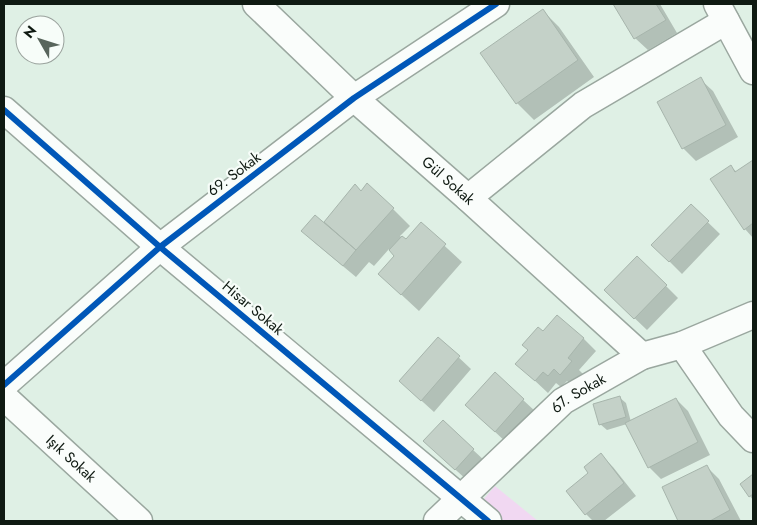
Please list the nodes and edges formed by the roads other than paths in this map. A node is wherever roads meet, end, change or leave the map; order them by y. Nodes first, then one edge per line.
1 (256, 4) edge
2 (496, 4) edge
3 (721, 12) edge
4 (753, 71) edge
5 (354, 98) junction
6 (4, 110) edge
7 (468, 198) junction
8 (160, 246) junction
9 (753, 315) edge
10 (682, 345) junction
11 (642, 356) junction
12 (4, 386) edge
13 (4, 397) edge
14 (753, 438) edge
15 (460, 498) junction
16 (139, 521) edge
17 (436, 521) edge
18 (488, 521) edge

1 - 5 street, Gül Sokak
2 - 5 street, 69. Sokak
3 - 4 street
3 - 7 street
5 - 7 street, Gül Sokak
5 - 8 street, 69. Sokak
6 - 8 street, Hisar Sokak
7 - 11 street, Gül Sokak
8 - 12 street, 69. Sokak
8 - 15 street, Hisar Sokak
9 - 10 street, 67. Sokak
10 - 11 street, 67. Sokak
10 - 14 street
11 - 15 street, 67. Sokak
13 - 16 street, Işık Sokak
15 - 17 street, 67. Sokak
15 - 18 street, Hisar Sokak

